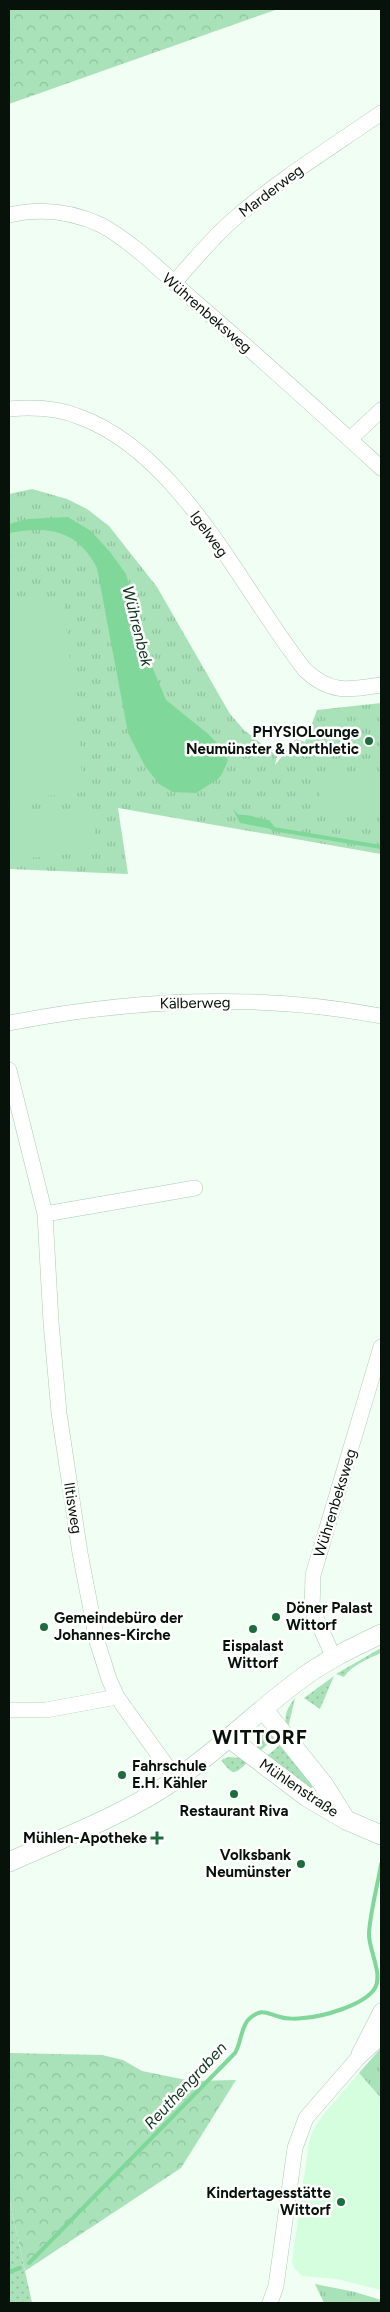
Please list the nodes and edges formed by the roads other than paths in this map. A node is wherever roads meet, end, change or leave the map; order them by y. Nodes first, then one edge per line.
1 (381, 113) edge
2 (9, 215) edge
3 (174, 283) junction
4 (9, 409) edge
5 (381, 410) edge
6 (350, 439) junction
7 (381, 468) edge
8 (381, 685) edge
9 (381, 1016) edge
10 (9, 1023) edge
11 (9, 1070) edge
12 (195, 1188) dead end
13 (45, 1214) junction
14 (381, 1347) edge
15 (381, 1634) edge
16 (334, 1658) junction
17 (117, 1697) junction
18 (263, 1708) junction
19 (9, 1710) edge
20 (229, 1738) junction
21 (176, 1779) junction
22 (346, 1820) junction
23 (381, 1835) edge
24 (9, 1862) edge
25 (381, 2011) edge
26 (381, 2037) edge
27 (358, 2058) junction
28 (270, 2303) edge

1 - 3 street, Marderweg
2 - 3 street, Wührenbeksweg
3 - 6 street, Wührenbeksweg
4 - 8 street, Igelweg
5 - 6 street
6 - 7 street, Wührenbeksweg
9 - 10 street, Kälberweg
11 - 13 street, Iltisweg
12 - 13 street
13 - 17 street, Iltisweg
14 - 16 street, Wührenbeksweg
15 - 16 street
16 - 18 street
17 - 19 street
17 - 21 street, Iltisweg
18 - 20 street
18 - 22 street, Mühlenstraße
20 - 21 street
20 - 22 street, Mühlenstraße
21 - 24 street
22 - 23 street, Mühlenstraße
25 - 27 street
26 - 27 street
27 - 28 street

